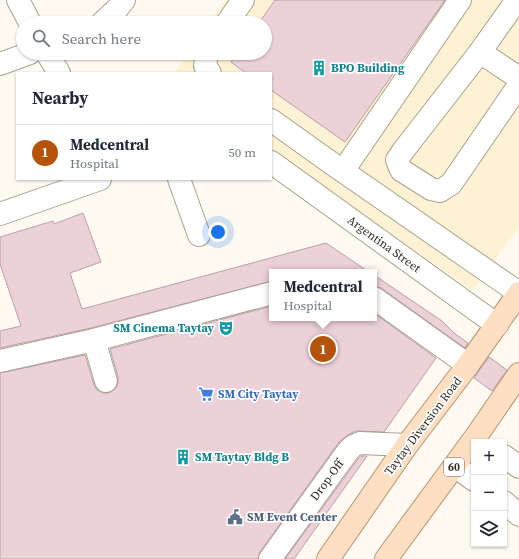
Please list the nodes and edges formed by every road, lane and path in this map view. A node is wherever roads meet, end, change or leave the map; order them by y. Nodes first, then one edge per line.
1 (18, 0) edge
2 (124, 0) edge
3 (243, 0) edge
4 (460, 0) edge
5 (517, 0) edge
6 (26, 16) edge
7 (110, 16) edge
8 (231, 16) edge
9 (480, 52) junction
10 (16, 58) edge
11 (51, 60) edge
12 (206, 60) edge
13 (0, 64) edge
14 (58, 72) edge
15 (209, 72) edge
16 (519, 78) edge
17 (519, 85) edge
18 (272, 121) edge
19 (272, 163) edge
20 (343, 171) junction
21 (97, 180) edge
22 (178, 180) edge
23 (0, 214) edge
24 (199, 235) dead end
25 (519, 293) edge
26 (269, 294) edge
27 (377, 300) edge
28 (497, 325) junction
29 (94, 340) junction
30 (0, 361) edge
31 (468, 365) junction
32 (519, 374) edge
33 (106, 381) dead end
34 (481, 439) edge
35 (407, 445) junction
36 (471, 449) edge
37 (507, 458) edge
38 (455, 466) junction
39 (519, 467) edge
40 (471, 478) edge
41 (507, 505) edge
42 (519, 515) edge
43 (270, 559) edge
44 (328, 559) edge
45 (386, 559) edge

1 - 6 street
2 - 7 street
3 - 8 street
4 - 20 street
5 - 9 street
9 - 16 street
9 - 17 street
10 - 13 street
11 - 14 street
12 - 15 street
18 - 20 street
19 - 28 street, Argentina Street
20 - 25 street
21 - 23 street
22 - 24 street
25 - 28 main road, Taytay Diversion Road
26 - 29 street
27 - 31 street
28 - 31 main road, Taytay Diversion Road
29 - 30 street
29 - 33 street
31 - 35 main road, Taytay Diversion Road
32 - 34 main road, 60
35 - 43 street, Drop-Off
35 - 44 main road, Taytay Diversion Road
36 - 38 main road, 60
37 - 39 street
38 - 40 street
38 - 45 main road, 60
41 - 42 street

